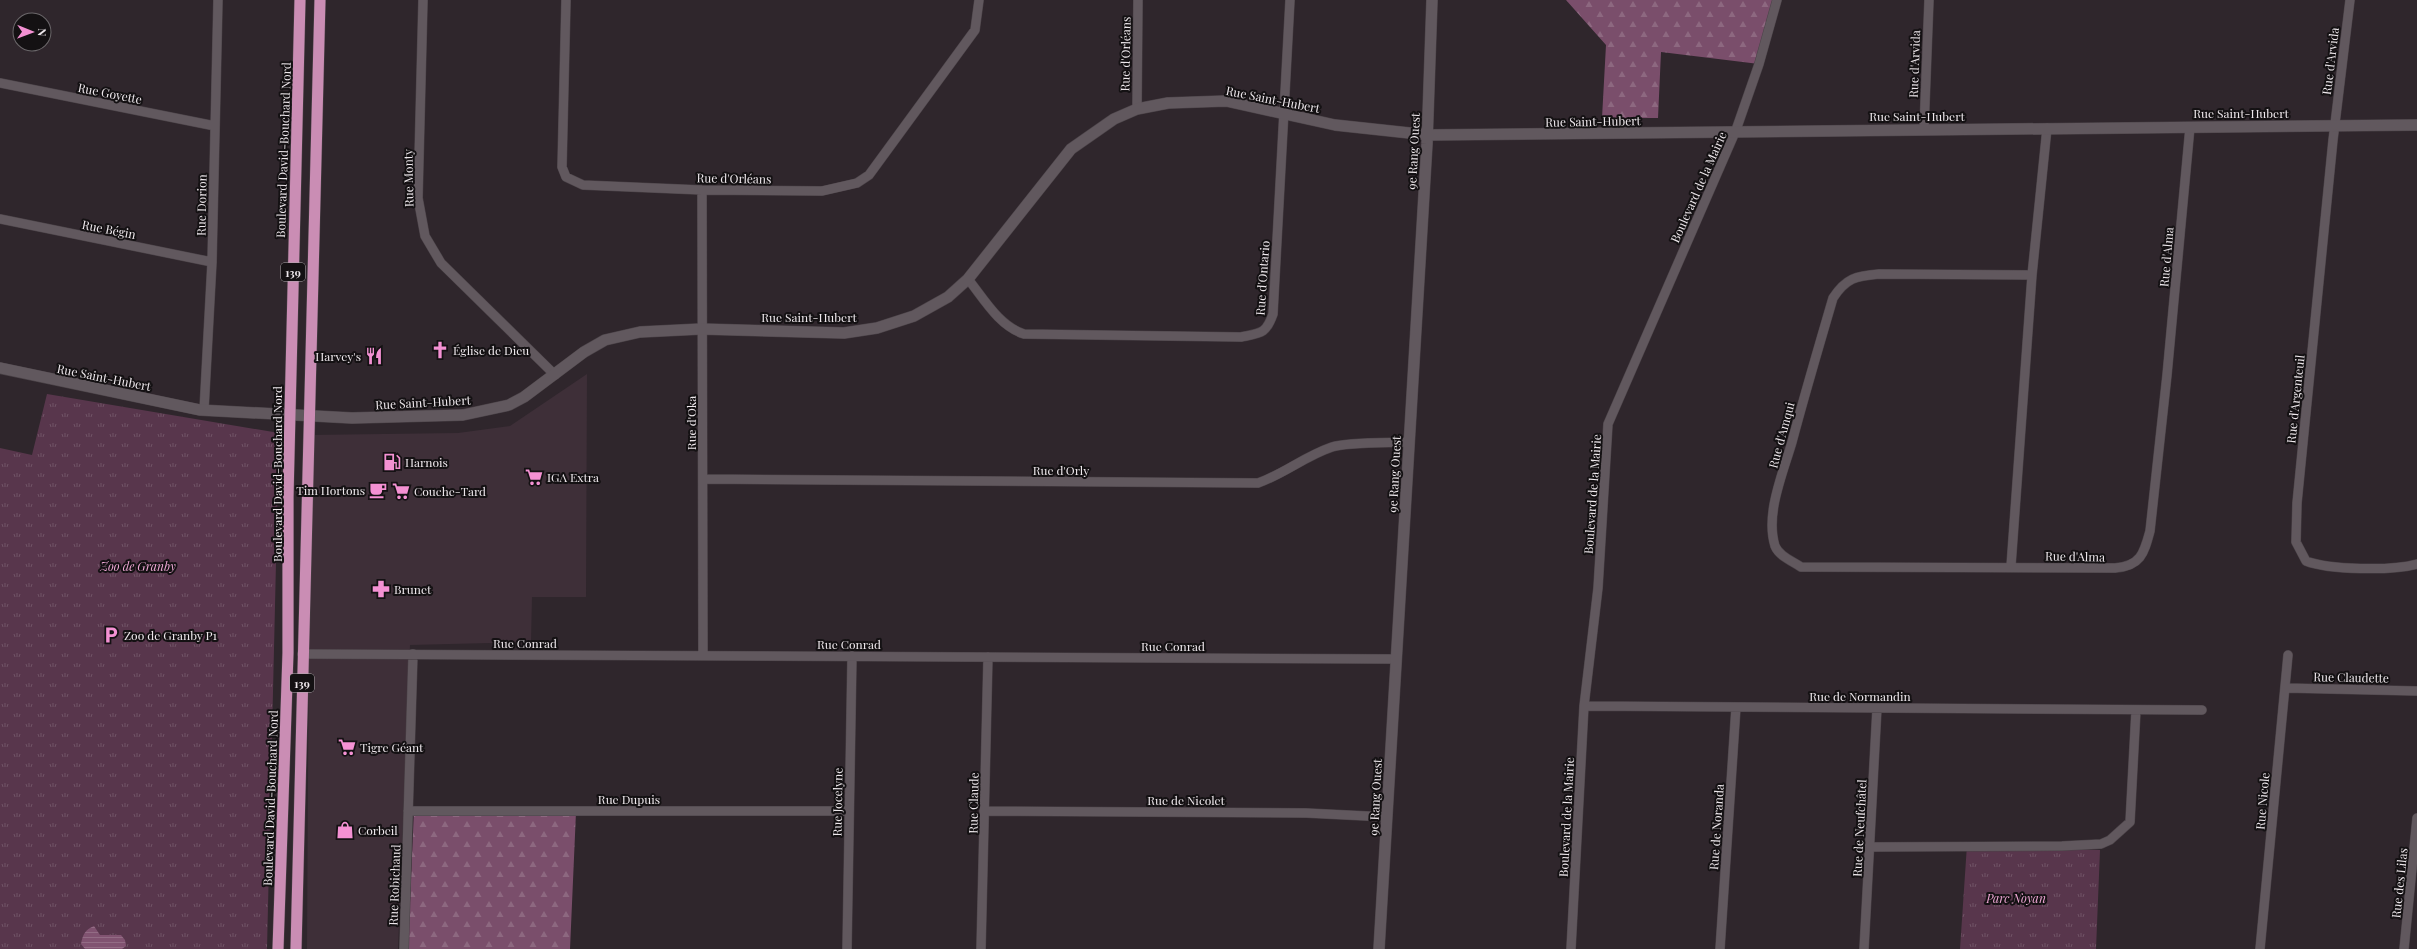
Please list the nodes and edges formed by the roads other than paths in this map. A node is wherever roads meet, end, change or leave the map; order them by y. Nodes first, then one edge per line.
1 (218, 0) edge
2 (300, 0) edge
3 (320, 0) edge
4 (423, 0) edge
5 (566, 0) edge
6 (979, 0) edge
7 (1138, 0) edge
8 (1290, 0) edge
9 (1432, 0) edge
10 (1777, 0) edge
11 (1929, 0) edge
12 (2350, 0) edge
13 (0, 83) edge
14 (1137, 109) junction
15 (1283, 113) junction
16 (2335, 125) junction
17 (2417, 125) edge
18 (215, 126) junction
19 (2190, 127) junction
20 (2047, 128) junction
21 (1924, 129) junction
22 (1736, 130) junction
23 (1428, 135) junction
24 (702, 190) junction
25 (0, 219) edge
26 (212, 262) junction
27 (2032, 275) junction
28 (968, 279) junction
29 (701, 329) junction
30 (0, 368) edge
31 (555, 375) junction
32 (204, 410) junction
33 (290, 416) junction
34 (308, 417) junction
35 (1409, 442) junction
36 (703, 479) junction
37 (2417, 564) edge
38 (2011, 566) junction
39 (302, 654) junction
40 (413, 654) junction
41 (2288, 655) dead end
42 (703, 656) junction
43 (852, 656) junction
44 (988, 657) junction
45 (1396, 659) junction
46 (2285, 688) junction
47 (2417, 691) edge
48 (1584, 706) junction
49 (1736, 707) junction
50 (1877, 708) junction
51 (2136, 710) junction
52 (2202, 710) dead end
53 (408, 811) junction
54 (984, 811) junction
55 (849, 812) junction
56 (1387, 817) junction
57 (2417, 818) edge
58 (1869, 847) junction
59 (278, 949) edge
60 (296, 949) edge
61 (404, 949) edge
62 (847, 949) edge
63 (981, 949) edge
64 (1379, 949) edge
65 (1571, 949) edge
66 (1720, 949) edge
67 (1864, 949) edge
68 (2260, 949) edge
69 (2404, 949) edge

1 - 18 street, Rue Dorion
2 - 33 highway, Boulevard David-Bouchard Nord / 139
3 - 34 highway, 139
4 - 31 street, Rue Monty
5 - 24 street, Rue d'Orléans
6 - 24 street, Rue d'Orléans
7 - 14 street, Rue d'Orléans
8 - 15 street, Rue d'Ontario
9 - 23 street, 9e Rang Ouest
10 - 22 street, Boulevard de la Mairie
11 - 21 street, Rue d'Arvida
12 - 16 street, Rue d'Arvida
13 - 18 street, Rue Goyette
14 - 15 street, Rue Saint-Hubert
14 - 28 street, Rue Saint-Hubert
15 - 23 street, Rue Saint-Hubert
15 - 28 street, Rue d'Ontario
16 - 17 street, Rue Saint-Hubert
16 - 19 street, Rue Saint-Hubert
16 - 37 street, Rue d'Argenteuil
18 - 26 street, Rue Dorion
19 - 20 street, Rue Saint-Hubert
19 - 38 street, Rue d'Alma
20 - 21 street, Rue Saint-Hubert
20 - 27 street
21 - 22 street, Rue Saint-Hubert
22 - 23 street, Rue Saint-Hubert
22 - 48 street, Boulevard de la Mairie
23 - 35 street, 9e Rang Ouest
24 - 29 street, Rue d'Oka
25 - 26 street, Rue Bégin
26 - 32 street, Rue Dorion
27 - 38 street
27 - 38 street, Rue d'Amqui
28 - 29 street, Rue Saint-Hubert
29 - 31 street, Rue Saint-Hubert
29 - 36 street, Rue d'Oka
30 - 32 street, Rue Saint-Hubert
31 - 34 street, Rue Saint-Hubert
32 - 33 street, Rue Saint-Hubert
33 - 34 street, Rue Saint-Hubert
33 - 59 highway, Boulevard David-Bouchard Nord / 139
34 - 39 highway, 139
35 - 36 street, Rue d'Orly
35 - 45 street, 9e Rang Ouest
36 - 42 street, Rue d'Oka
39 - 40 street, Rue Conrad
39 - 60 highway, 139
40 - 42 street, Rue Conrad
40 - 53 street, Rue Robichaud
41 - 46 street, Rue Nicole
42 - 43 street, Rue Conrad
43 - 44 street, Rue Conrad
43 - 55 street, Rue Jocelyne
44 - 45 street, Rue Conrad
44 - 54 street, Rue Claude
45 - 56 street, 9e Rang Ouest
46 - 47 street, Rue Claudette
46 - 68 street, Rue Nicole
48 - 49 street, Rue de Normandin
48 - 65 street, Boulevard de la Mairie
49 - 50 street, Rue de Normandin
49 - 66 street, Rue de Noranda
50 - 51 street, Rue de Normandin
50 - 58 street, Rue de Neufchâtel
51 - 52 street, Rue de Normandin
51 - 58 street
53 - 55 street, Rue Dupuis
53 - 61 street, Rue Robichaud
54 - 56 street, Rue de Nicolet
54 - 63 street, Rue Claude
55 - 62 street, Rue Jocelyne
56 - 64 street, 9e Rang Ouest
57 - 69 street, Rue des Lilas
58 - 67 street, Rue de Neufchâtel

